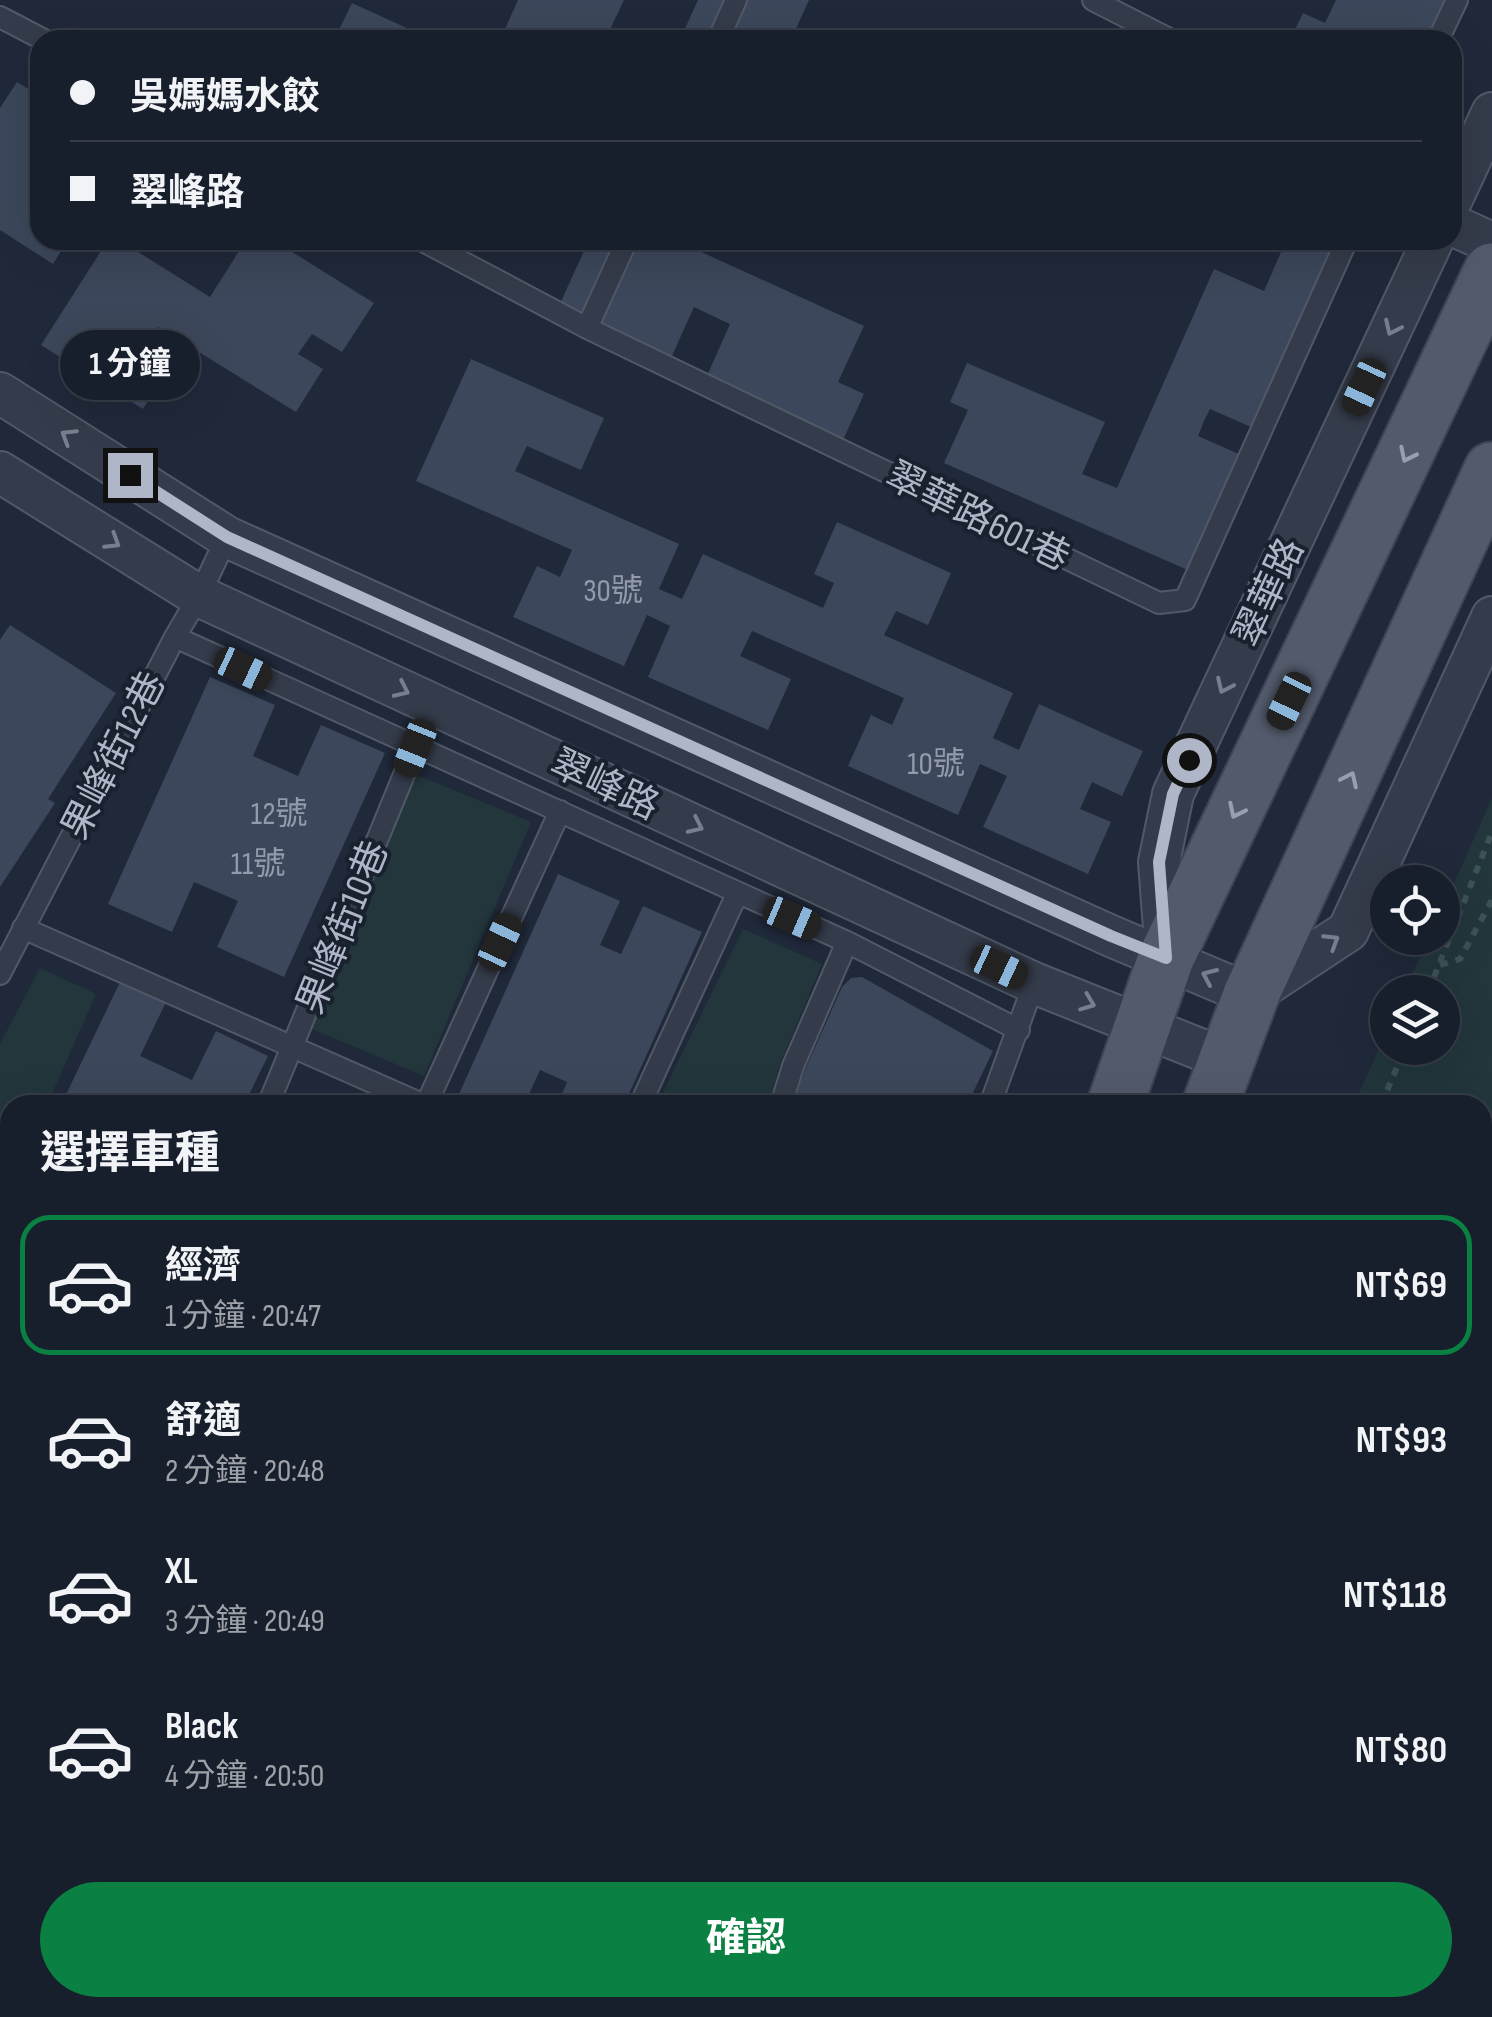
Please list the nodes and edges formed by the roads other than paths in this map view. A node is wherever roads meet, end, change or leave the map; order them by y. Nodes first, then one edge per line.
1 (736, 0) edge
2 (1092, 0) edge
3 (1457, 0) edge
4 (0, 17) edge
5 (722, 30) edge
6 (1152, 30) edge
7 (1443, 30) edge
8 (30, 33) edge
9 (1492, 113) edge
10 (1462, 178) edge
11 (1462, 230) edge
12 (1492, 243) edge
13 (440, 250) edge
14 (622, 250) edge
15 (1342, 250) edge
16 (1428, 250) edge
17 (1492, 271) edge
18 (587, 328) junction
19 (0, 393) edge
20 (1492, 470) edge
21 (0, 472) edge
22 (227, 537) junction
23 (199, 596) junction
24 (1492, 617) edge
25 (174, 637) junction
26 (415, 748) junction
27 (560, 811) junction
28 (737, 894) junction
29 (23, 928) junction
30 (847, 942) junction
31 (1166, 958) junction
32 (0, 974) edge
33 (1034, 983) junction
34 (1251, 995) junction
35 (1142, 1024) junction
36 (1019, 1030) junction
37 (292, 1048) junction
38 (1219, 1082) edge
39 (272, 1095) edge
40 (402, 1095) edge
41 (430, 1095) edge
42 (645, 1095) edge
43 (784, 1095) edge
44 (994, 1095) edge
45 (1118, 1095) edge

1 - 5 lane
2 - 6 lane
3 - 7 lane
4 - 8 lane
9 - 10 street
11 - 12 street
13 - 18 lane, 翠華路601巷
14 - 18 lane
15 - 18 lane, 翠華路601巷
16 -> 31 street, 翠華路
17 -> 31 main road, 翠華路
22 -> 19 street, 翠峰路
34 -> 20 main road
21 -> 23 street, 翠峰路
22 - 23 lane, 果峰街12巷
22 - 31 street, 翠峰路
23 - 25 lane, 果峰街12巷
23 -> 33 street, 翠峰路
34 -> 24 street
25 - 26 lane
25 - 29 lane, 果峰街12巷
26 - 27 lane
26 - 37 lane, 果峰街10巷
27 - 28 lane
27 - 41 lane
28 - 30 lane
28 - 42 lane
29 - 32 lane, 果峰街12巷
29 - 37 lane
30 - 36 lane
30 - 43 lane
34 -> 31 street, 翠峰路
31 - 35 main road, 翠華路
33 -> 35 street, 翠峰路
33 - 36 lane
34 - 38 main road
35 - 38 street, 翠峰路
35 - 45 main road, 翠華路
36 - 44 lane
37 - 39 lane, 果峰街10巷
37 - 40 lane

